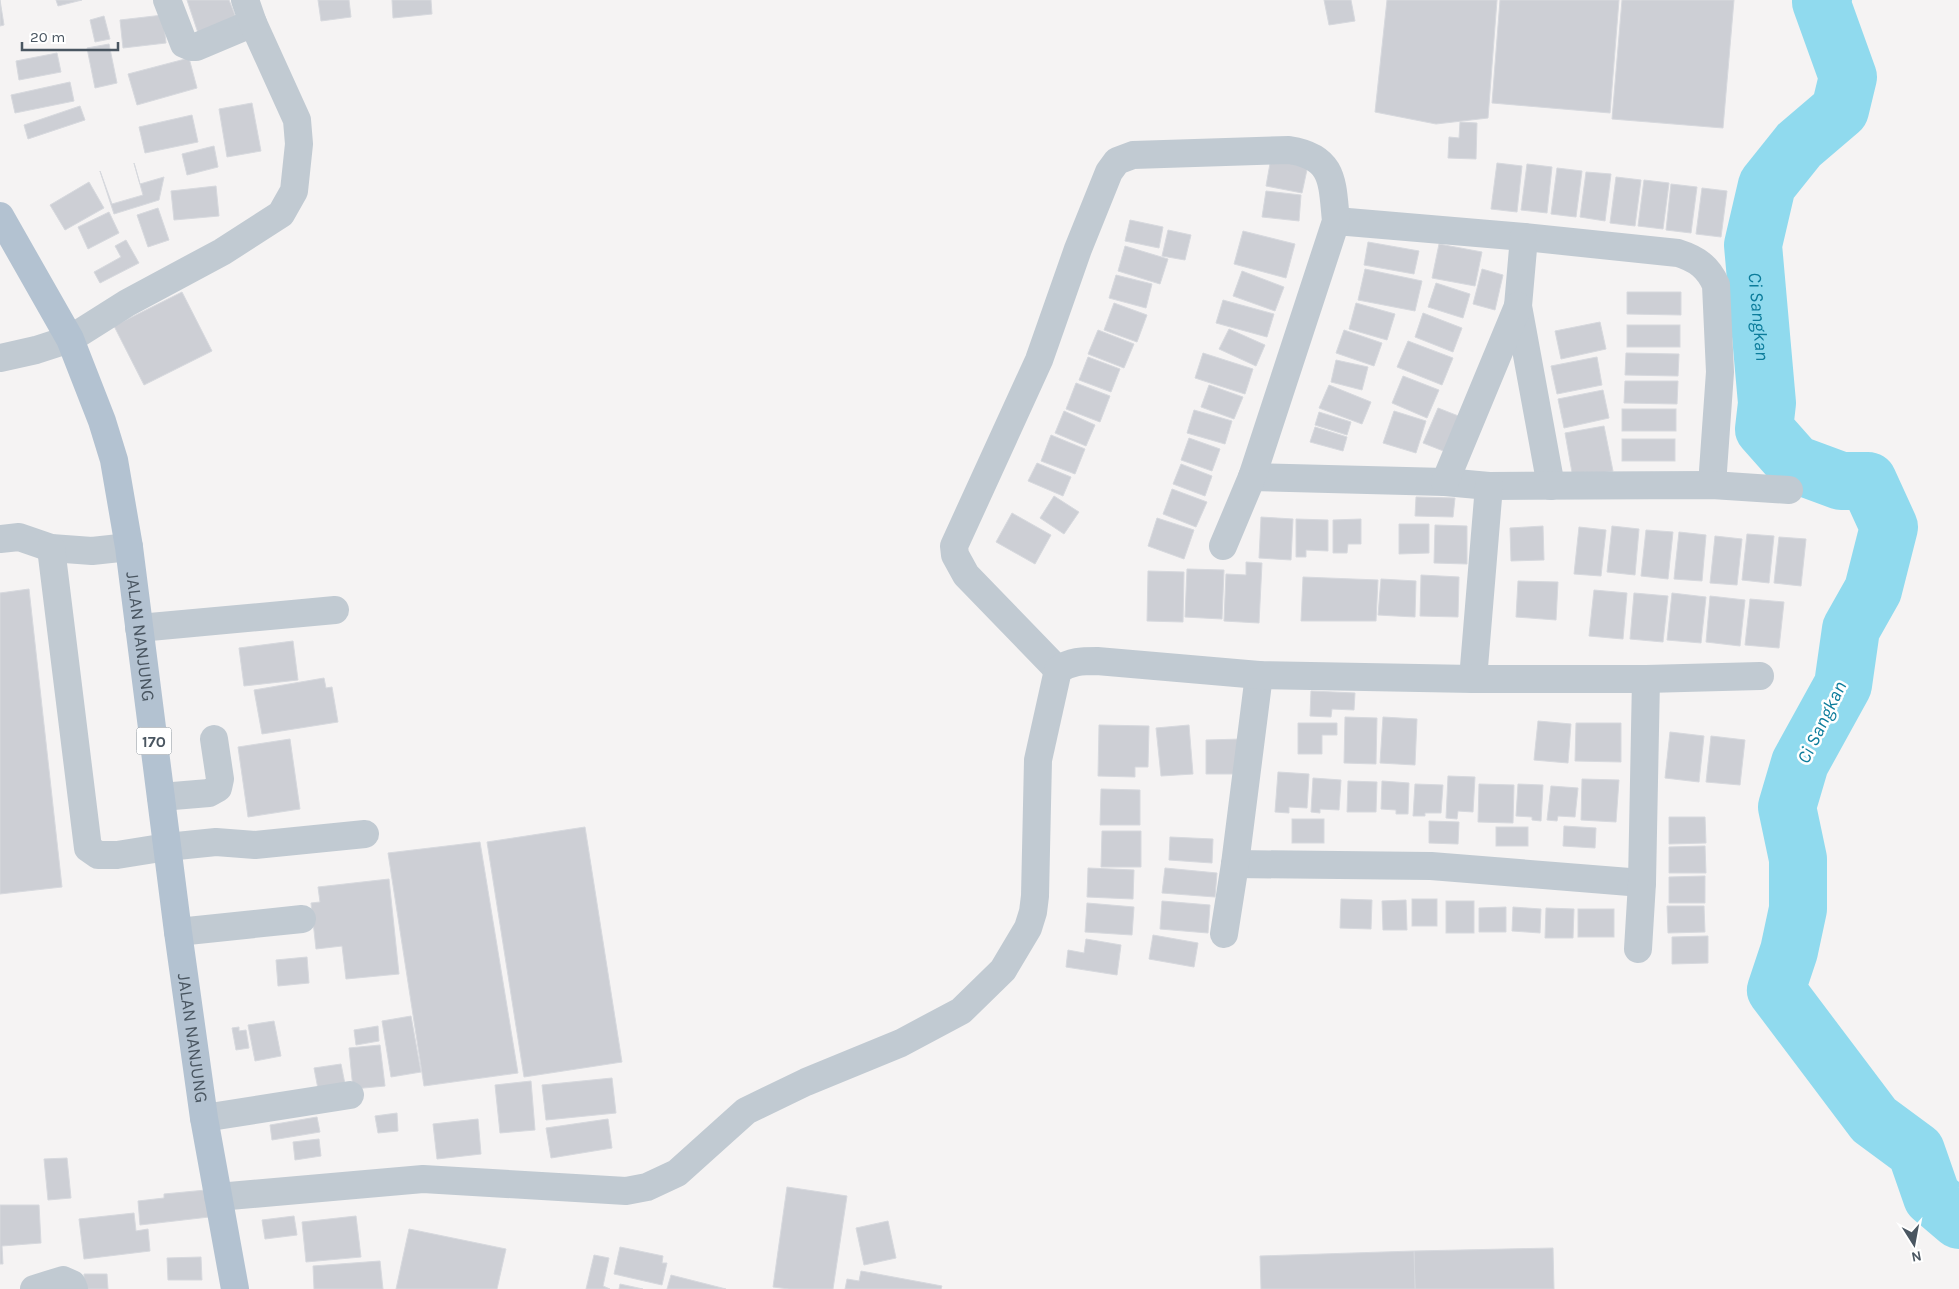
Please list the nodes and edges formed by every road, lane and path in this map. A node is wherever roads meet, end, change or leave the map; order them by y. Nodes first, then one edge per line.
1 (167, 0) edge
2 (249, 12) edge
3 (0, 216) edge
4 (1336, 221) junction
5 (1524, 237) junction
6 (1518, 306) junction
7 (70, 338) junction
8 (0, 358) edge
9 (1252, 477) junction
10 (1445, 482) junction
11 (1712, 485) junction
12 (1489, 486) junction
13 (1551, 486) junction
14 (1789, 490) dead end
15 (0, 539) edge
16 (1223, 546) dead end
17 (129, 547) junction
18 (51, 548) junction
19 (335, 610) dead end
20 (139, 628) junction
21 (1058, 670) junction
22 (1259, 675) junction
23 (1760, 676) dead end
24 (1473, 679) junction
25 (1646, 679) junction
26 (214, 739) dead end
27 (161, 797) junction
28 (365, 834) dead end
29 (167, 847) junction
30 (1235, 864) junction
31 (1642, 882) junction
32 (302, 920) dead end
33 (178, 932) junction
34 (1224, 934) dead end
35 (1638, 949) dead end
36 (350, 1094) dead end
37 (204, 1118) junction
38 (218, 1197) junction
39 (34, 1289) edge
40 (74, 1289) edge
41 (235, 1289) edge

1 - 2 street
2 - 7 street
3 - 7 main road, JALAN NANJUNG / 170
4 - 5 street
4 - 9 street
4 - 21 street
5 - 6 street
5 - 11 street
6 - 10 street
6 - 13 street
7 - 8 street
7 - 17 main road, JALAN NANJUNG / 170
9 - 10 street
9 - 16 street
10 - 12 street
11 - 13 street
11 - 14 street
12 - 13 street
12 - 24 street
15 - 18 street
17 - 18 street
17 - 20 main road, JALAN NANJUNG / 170
18 - 29 street
19 - 20 street
20 - 27 main road, JALAN NANJUNG / 170
21 - 22 street
21 - 38 street
22 - 24 street
22 - 30 street
23 - 25 street
24 - 25 street
25 - 31 street
26 - 27 street
27 - 29 main road, JALAN NANJUNG / 170
28 - 29 street
29 - 33 main road, JALAN NANJUNG / 170
30 - 31 street
30 - 34 street
31 - 35 street
32 - 33 street
33 - 37 main road, JALAN NANJUNG / 170
36 - 37 street
37 - 38 main road, JALAN NANJUNG / 170
38 - 41 main road, JALAN NANJUNG / 170
39 - 40 street

